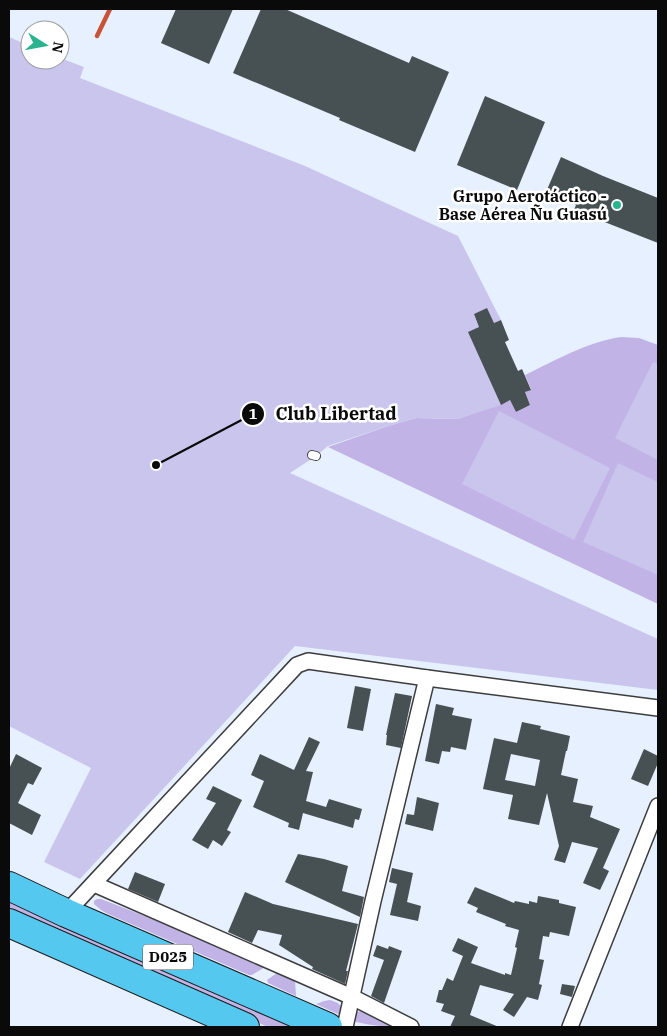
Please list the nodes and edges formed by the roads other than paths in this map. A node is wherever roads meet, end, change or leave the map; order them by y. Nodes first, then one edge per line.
1 (428, 678) junction
2 (658, 708) edge
3 (658, 806) edge
4 (94, 884) junction
5 (9, 886) edge
6 (66, 913) junction
7 (9, 923) edge
8 (352, 997) junction
9 (245, 1027) edge
10 (328, 1027) edge
11 (345, 1027) edge
12 (411, 1027) edge
13 (570, 1027) edge

1 - 2 street
1 - 4 street
1 - 8 street
3 - 13 street
4 - 6 street
4 - 8 street
5 - 6 highway, D025
6 - 10 highway, D025
7 - 9 highway, D025
8 - 11 street
8 - 12 street

